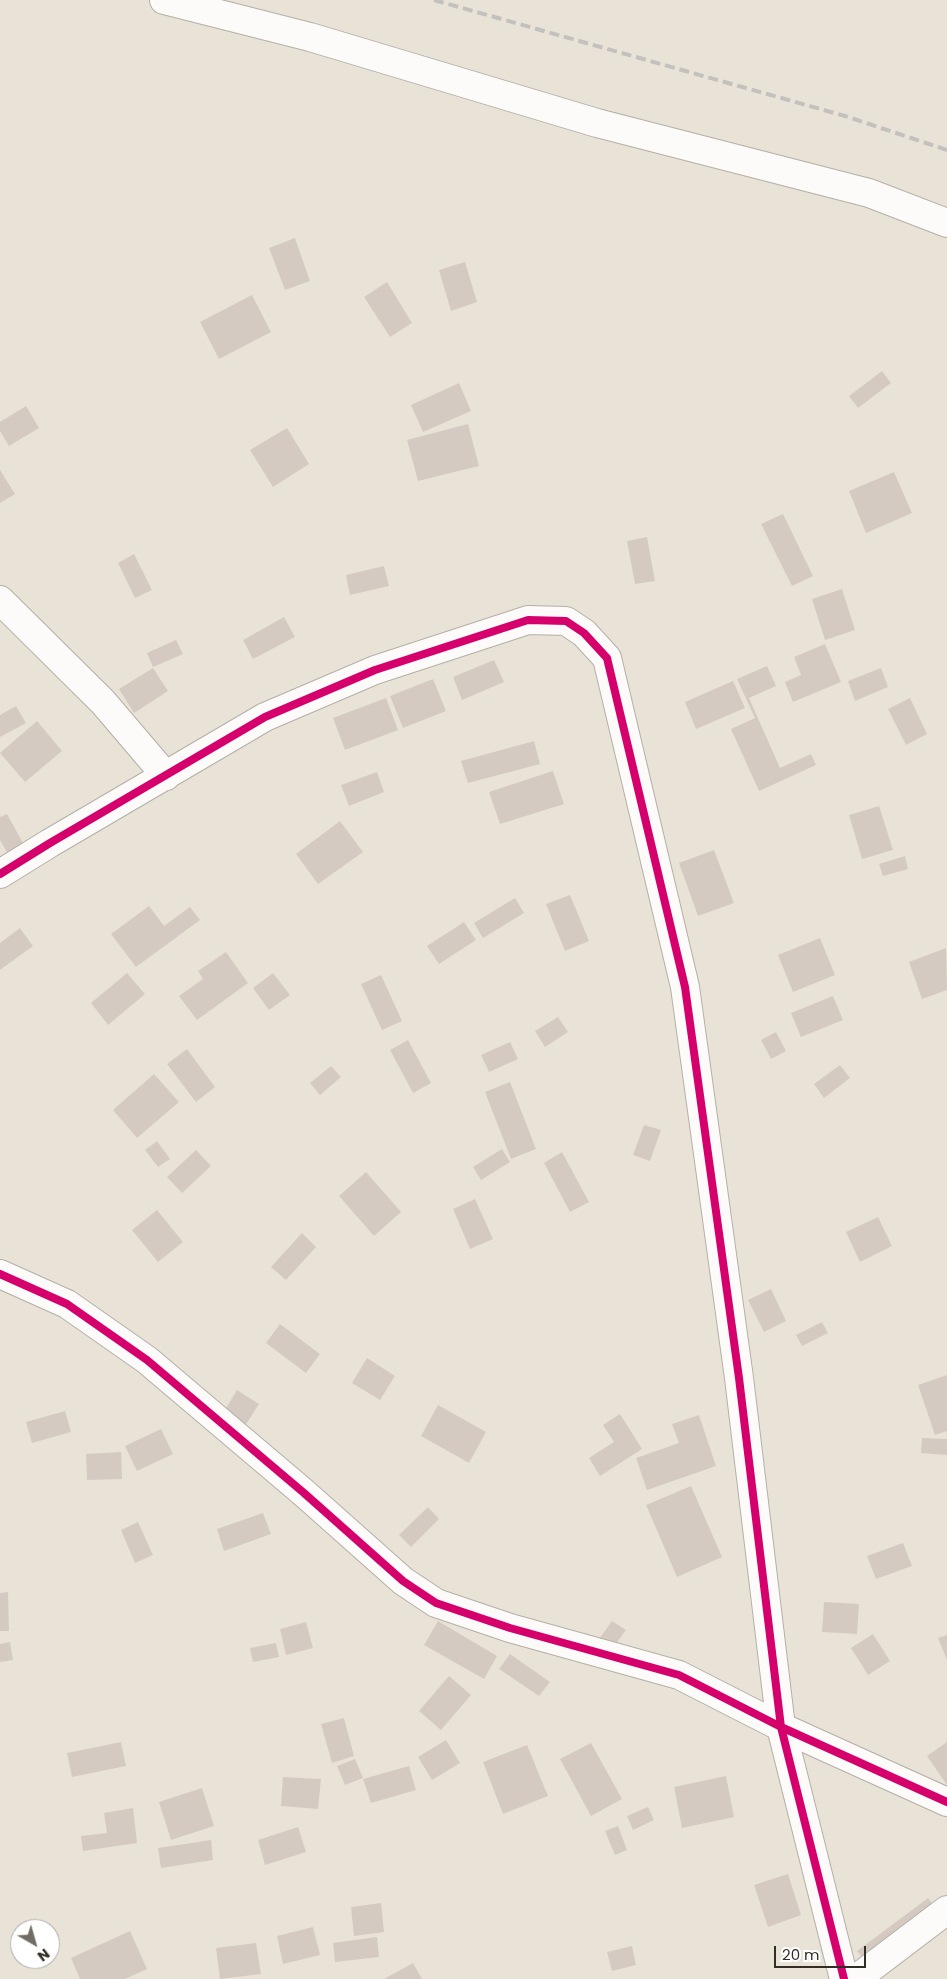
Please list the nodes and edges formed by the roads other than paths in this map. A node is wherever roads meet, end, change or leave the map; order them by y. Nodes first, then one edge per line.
1 (164, 0) edge
2 (947, 222) edge
3 (0, 600) edge
4 (166, 776) junction
5 (0, 874) edge
6 (0, 1274) edge
7 (781, 1726) junction
8 (947, 1802) edge
9 (947, 1910) edge
10 (844, 1979) edge
11 (856, 1979) edge

1 - 2 street
3 - 4 street
4 - 5 street
4 - 7 street
6 - 7 street
7 - 8 street
7 - 10 street
9 - 11 street

